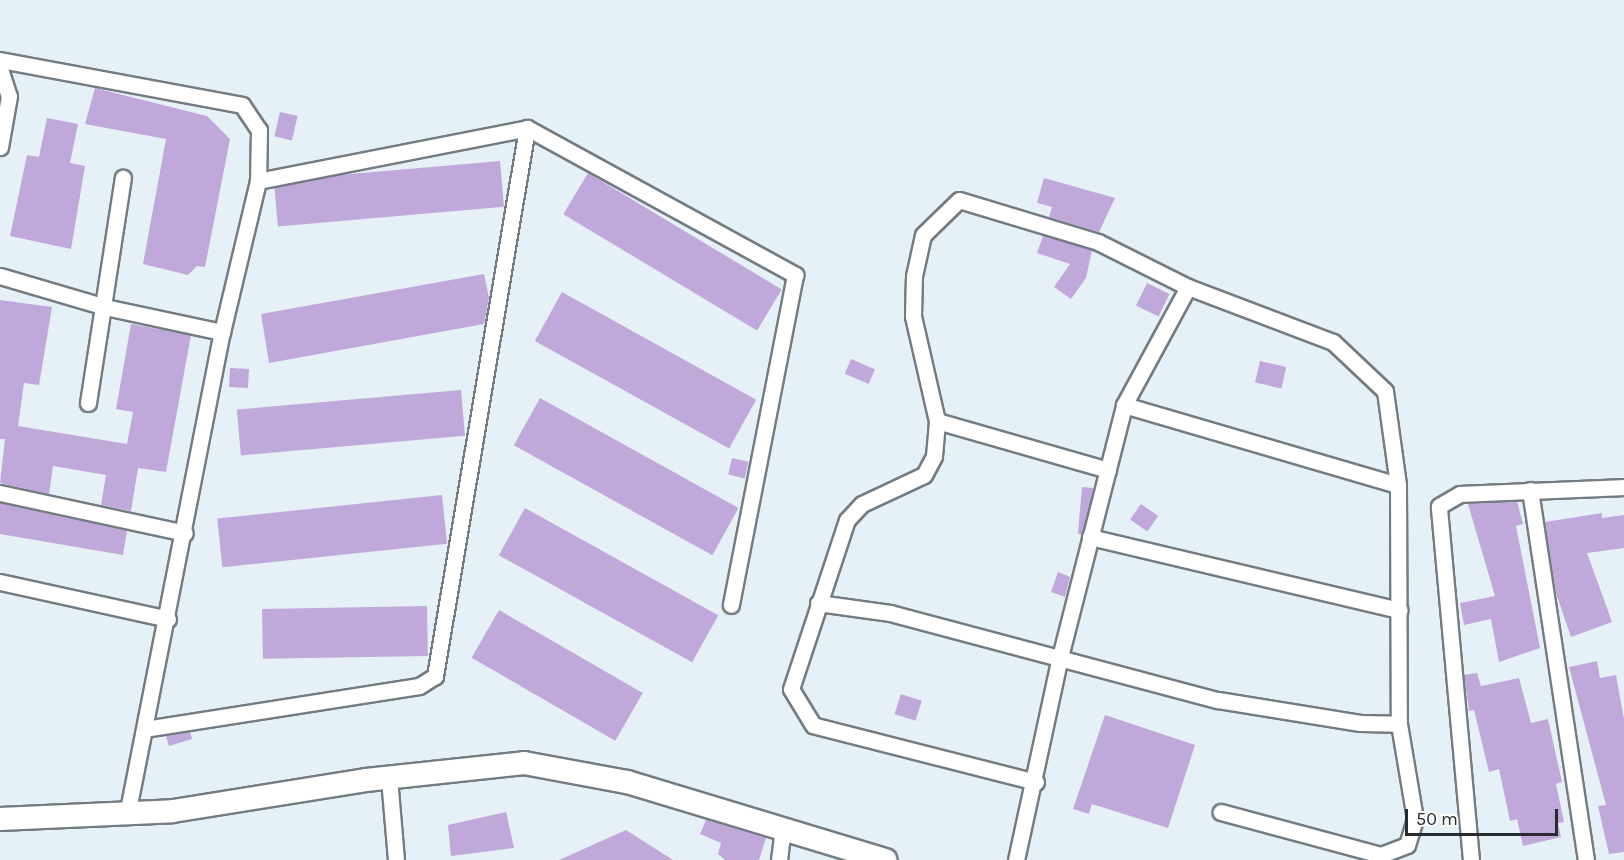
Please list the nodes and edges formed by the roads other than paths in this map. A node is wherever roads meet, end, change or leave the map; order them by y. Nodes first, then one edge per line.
1 (0, 60) edge
2 (0, 69) edge
3 (527, 128) junction
4 (0, 147) edge
5 (123, 178) dead end
6 (258, 181) junction
7 (0, 276) edge
8 (1188, 287) junction
9 (105, 307) junction
10 (222, 332) junction
11 (88, 404) dead end
12 (1124, 405) junction
13 (938, 421) junction
14 (1108, 470) junction
15 (1398, 485) junction
16 (1624, 487) edge
17 (1530, 490) junction
18 (0, 493) edge
19 (185, 533) junction
20 (1090, 537) junction
21 (0, 582) edge
22 (818, 603) junction
23 (730, 605) dead end
24 (1399, 610) junction
25 (168, 619) junction
26 (1060, 657) junction
27 (1399, 724) junction
28 (145, 729) junction
29 (388, 778) junction
30 (1036, 782) junction
31 (1221, 812) dead end
32 (127, 815) junction
33 (0, 819) edge
34 (783, 828) junction
35 (396, 860) edge
36 (779, 860) edge
37 (886, 860) edge
38 (1016, 860) edge
39 (1472, 860) edge
40 (1586, 860) edge

1 - 6 street
2 - 4 street
3 - 6 street
3 - 23 street
3 - 28 street
5 - 9 street
6 - 10 street
7 - 9 street
8 - 12 street
8 - 13 street
8 - 15 street
9 - 10 street
9 - 11 street
10 - 19 street
12 - 14 street
12 - 15 street
13 - 14 street
13 - 22 street
14 - 20 street
15 - 24 street
16 - 17 street
17 - 39 street
17 - 40 street
18 - 19 street
19 - 25 street
20 - 24 street
20 - 26 street
21 - 25 street
22 - 26 street
22 - 30 street
24 - 27 street
25 - 28 street
26 - 27 street
26 - 30 street
27 - 31 street
28 - 32 street
29 - 32 main road
29 - 34 main road
29 - 35 street
30 - 38 street
32 - 33 main road
34 - 36 street
34 - 37 main road

